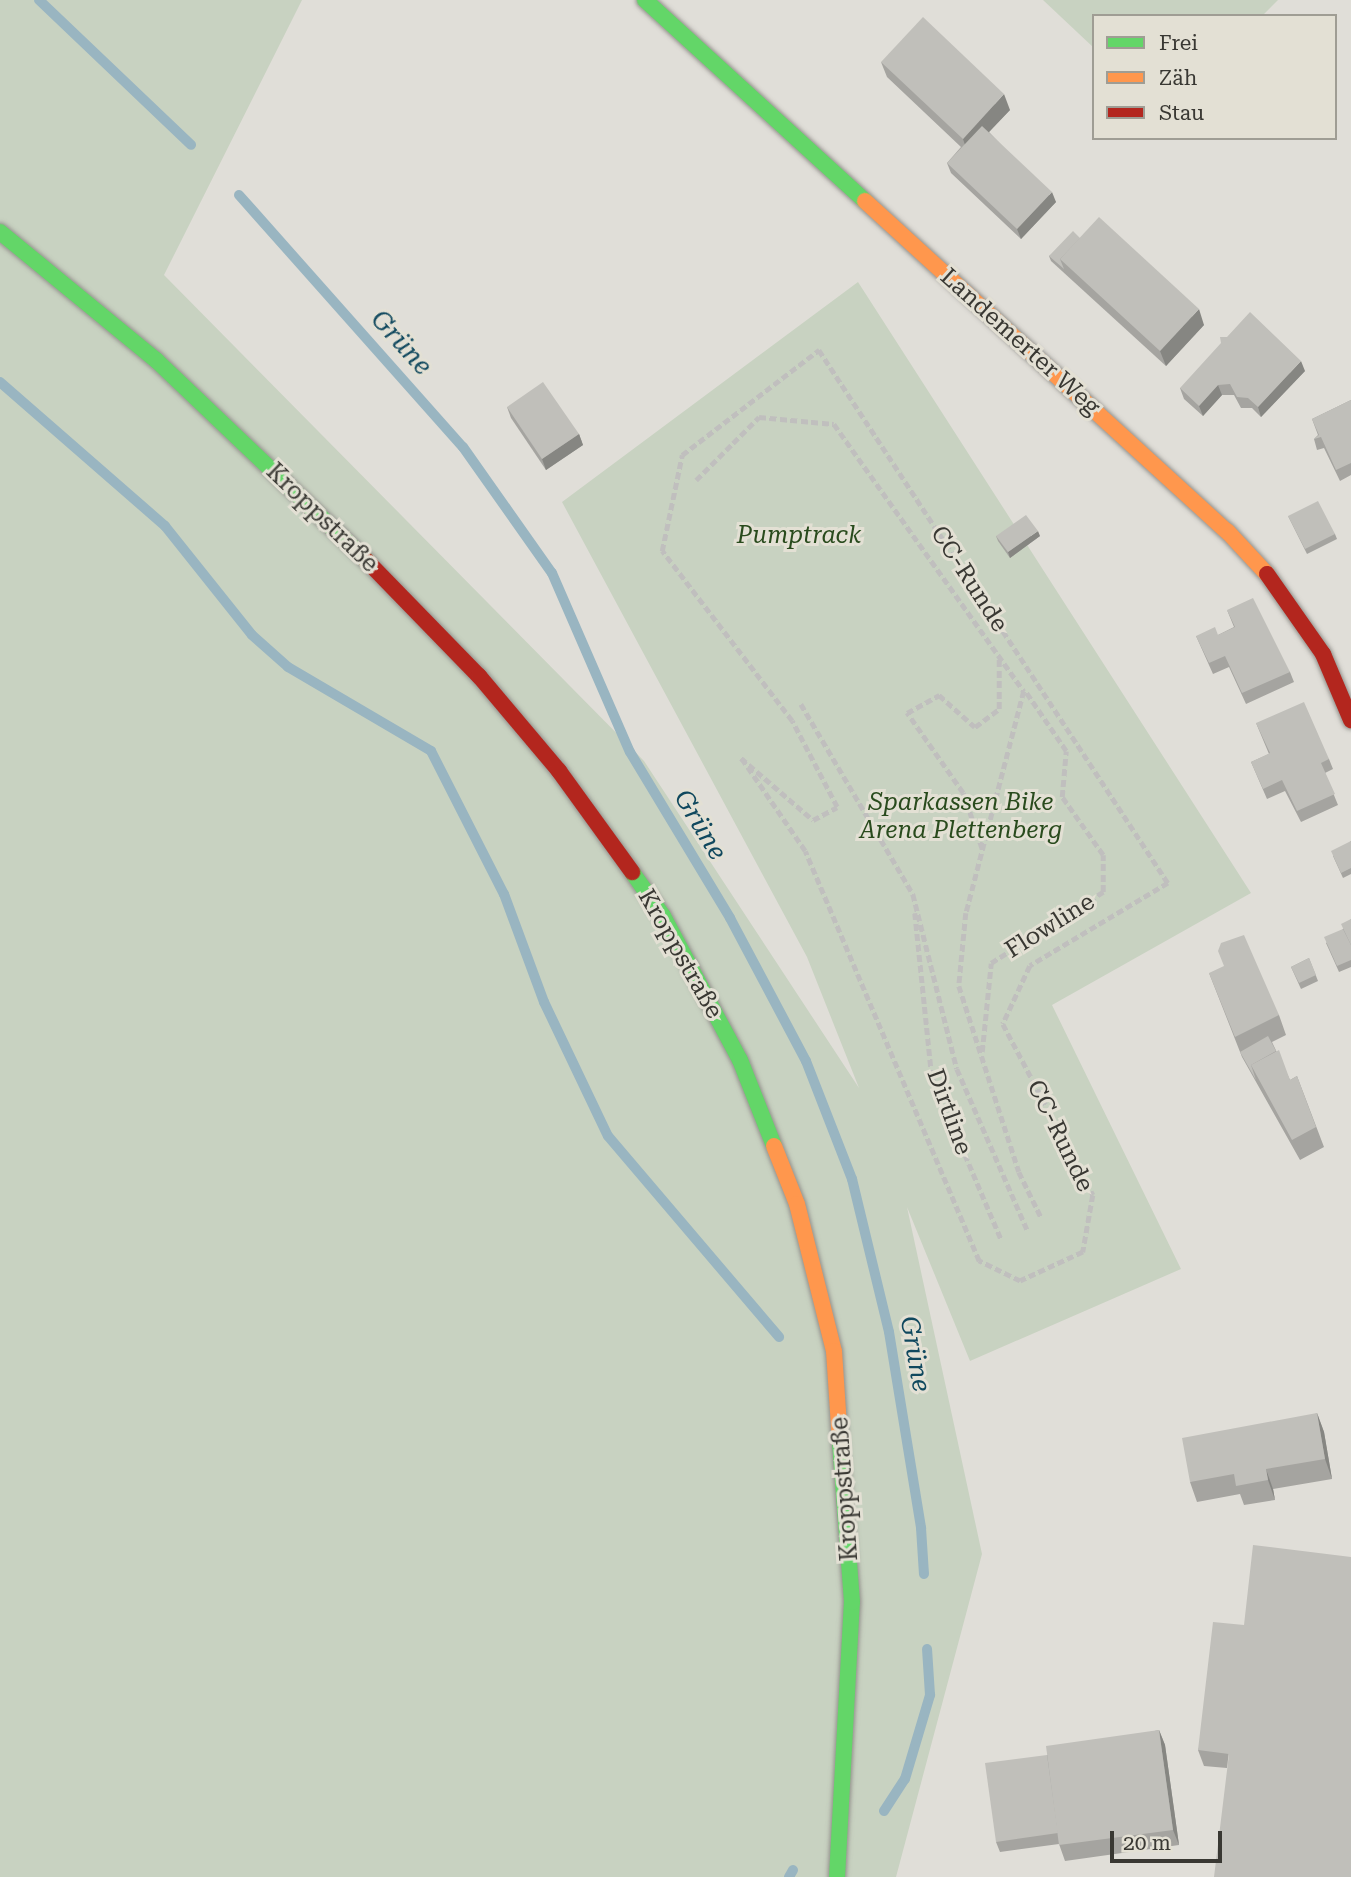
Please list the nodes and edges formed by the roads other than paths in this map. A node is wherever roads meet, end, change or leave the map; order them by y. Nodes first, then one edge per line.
1 (645, 0) edge
2 (0, 232) edge
3 (1351, 720) edge
4 (837, 1877) edge

1 - 3 street, Landemerter Weg
2 - 4 street, Kroppstraße

